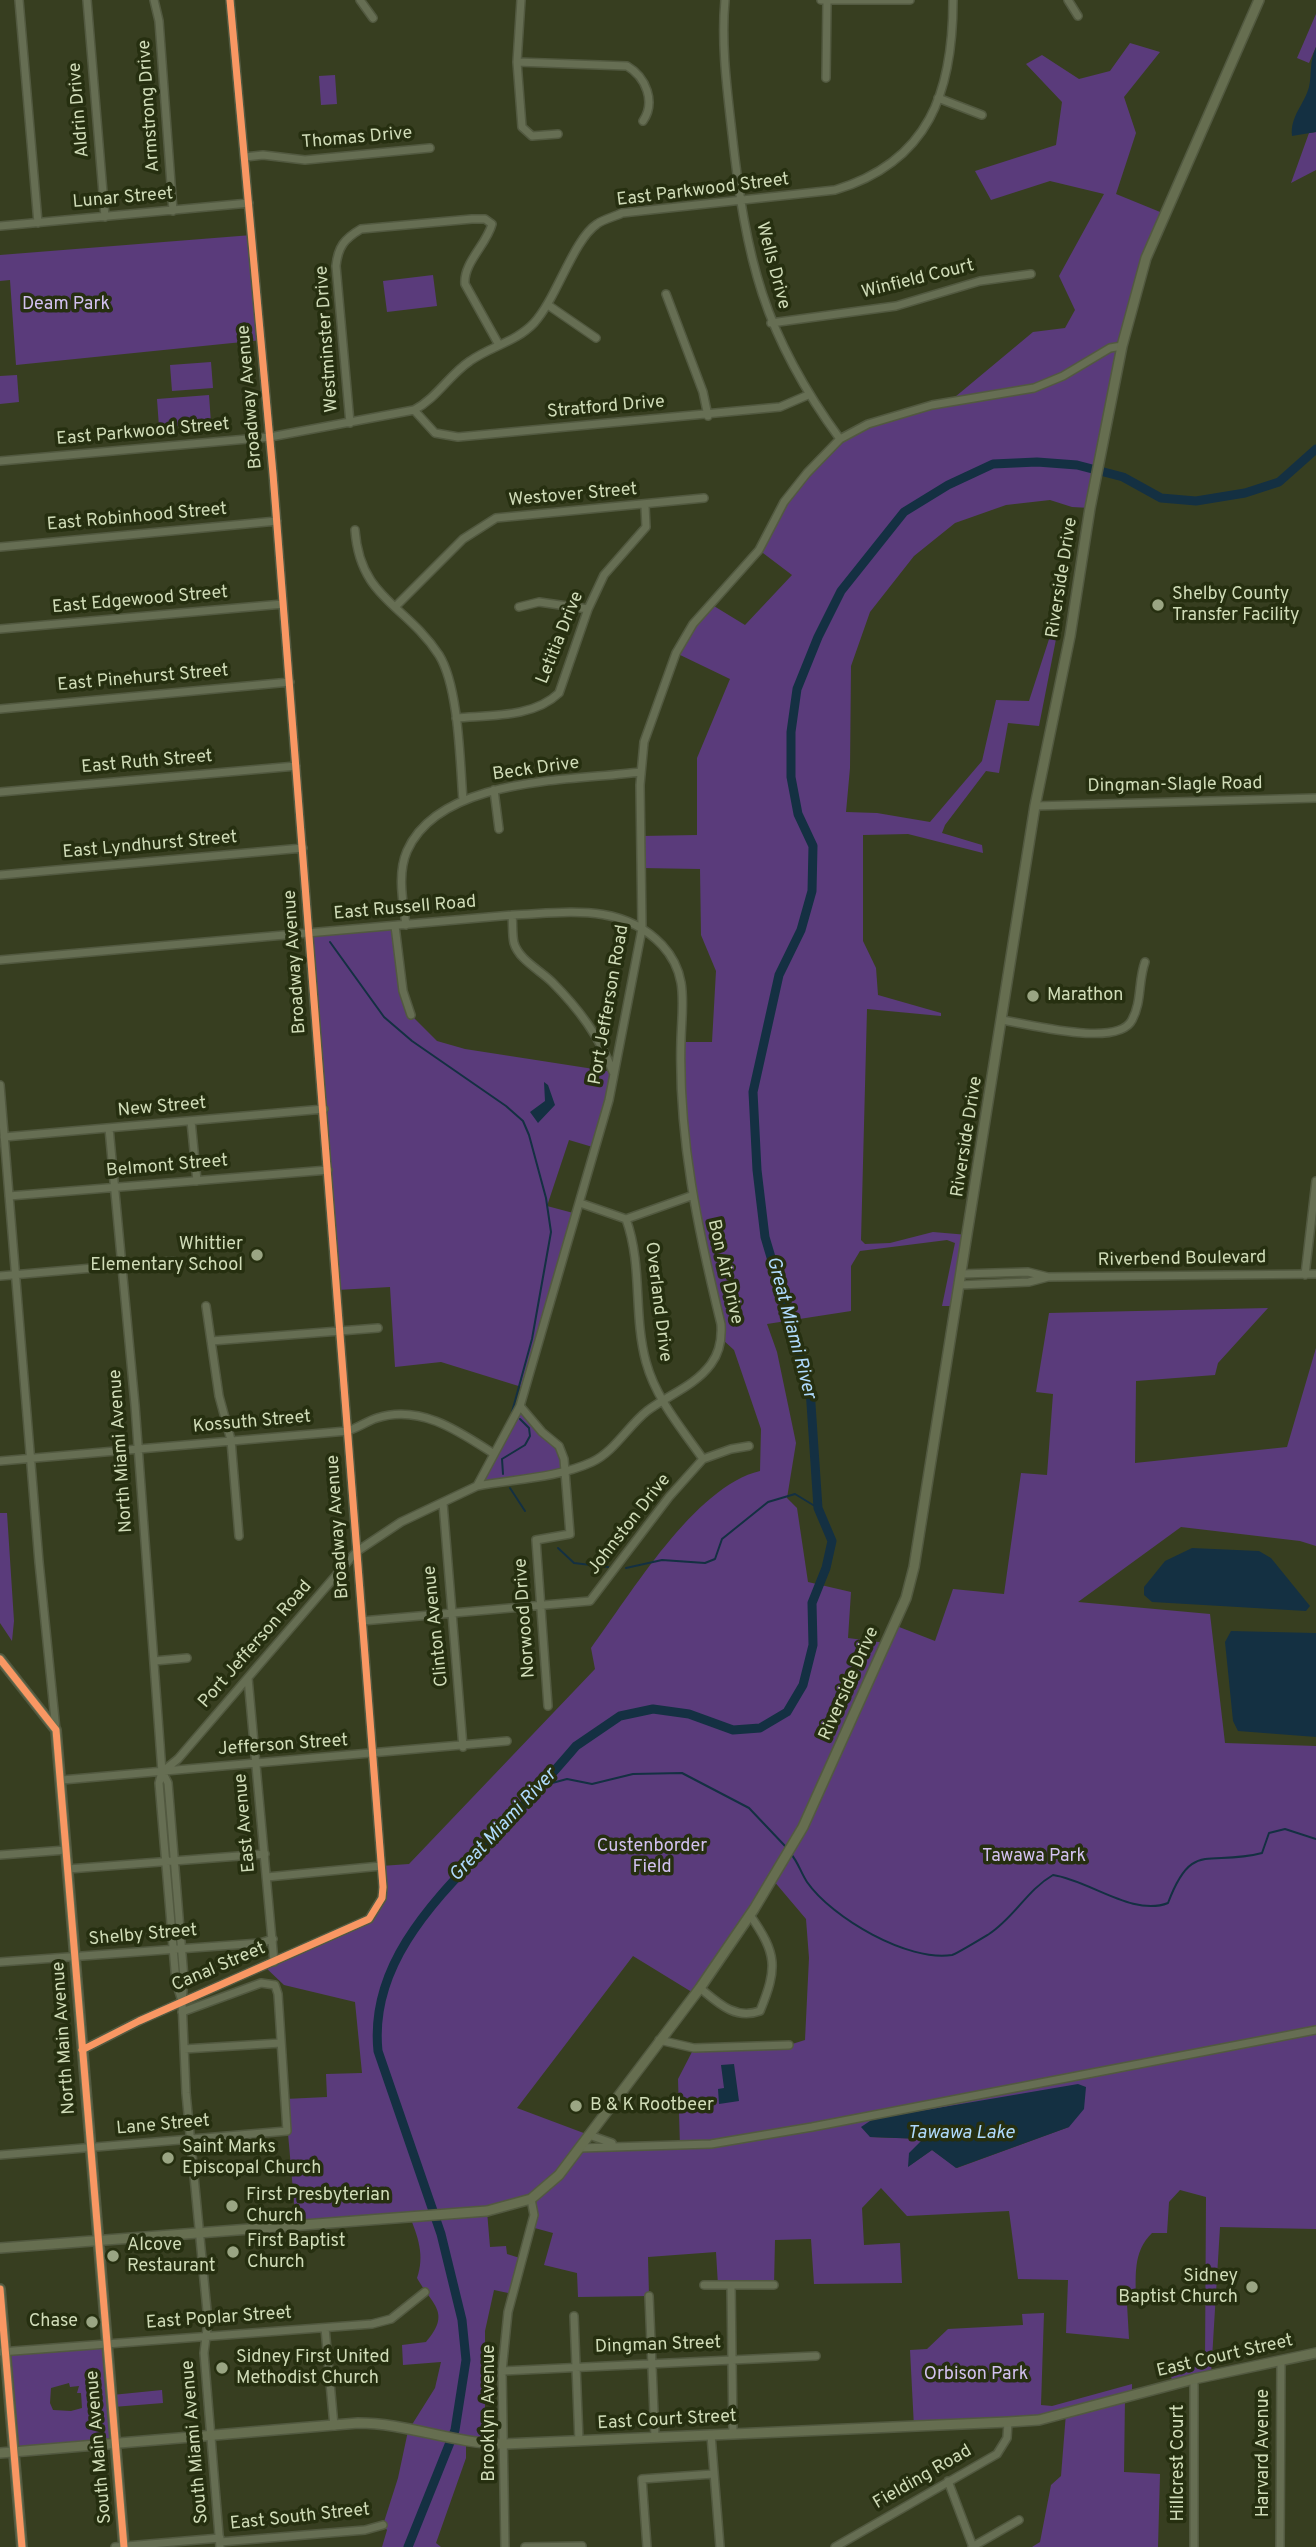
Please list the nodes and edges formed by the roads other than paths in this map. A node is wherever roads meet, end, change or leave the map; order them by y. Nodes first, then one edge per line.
1 (19, 0) edge
2 (87, 0) edge
3 (154, 0) edge
4 (230, 0) edge
5 (360, 0) edge
6 (521, 0) edge
7 (725, 0) edge
8 (821, 0) edge
9 (880, 0) edge
10 (910, 0) edge
11 (953, 0) edge
12 (1068, 0) edge
13 (1259, 0) edge
14 (827, 1) edge
15 (1078, 16) dead end
16 (373, 18) dead end
17 (517, 62) junction
18 (826, 78) dead end
19 (938, 98) junction
20 (982, 116) dead end
21 (643, 121) dead end
22 (558, 134) dead end
23 (430, 148) dead end
24 (245, 157) junction
25 (740, 201) junction
26 (249, 203) junction
27 (173, 211) junction
28 (105, 217) junction
29 (38, 223) junction
30 (0, 226) edge
31 (1031, 274) dead end
32 (666, 294) dead end
33 (548, 305) junction
34 (771, 323) junction
35 (596, 338) dead end
36 (499, 345) junction
37 (1122, 346) junction
38 (808, 395) junction
39 (414, 410) junction
40 (708, 416) junction
41 (350, 423) junction
42 (270, 437) junction
43 (840, 439) junction
44 (0, 461) edge
45 (704, 499) dead end
46 (645, 506) junction
47 (276, 521) junction
48 (355, 530) dead end
49 (0, 547) edge
50 (283, 604) junction
51 (395, 607) junction
52 (519, 607) dead end
53 (588, 609) junction
54 (0, 629) edge
55 (290, 682) junction
56 (0, 709) edge
57 (456, 718) junction
58 (296, 766) junction
59 (640, 772) junction
60 (494, 790) junction
61 (0, 792) edge
62 (1316, 799) edge
63 (463, 802) junction
64 (1035, 806) junction
65 (499, 829) dead end
66 (303, 848) junction
67 (0, 875) edge
68 (512, 915) junction
69 (406, 925) junction
70 (395, 926) junction
71 (642, 929) junction
72 (310, 933) junction
73 (0, 960) edge
74 (1145, 962) dead end
75 (411, 1015) dead end
76 (1002, 1020) junction
77 (613, 1072) junction
78 (0, 1086) edge
79 (324, 1110) junction
80 (191, 1121) junction
81 (109, 1128) junction
82 (4, 1137) junction
83 (328, 1170) junction
84 (197, 1181) junction
85 (1316, 1181) edge
86 (115, 1187) junction
87 (9, 1196) junction
88 (691, 1196) junction
89 (580, 1203) junction
90 (626, 1219) junction
91 (174, 1261) dead end
92 (122, 1265) junction
93 (961, 1273) junction
94 (1316, 1274) edge
95 (15, 1275) junction
96 (1305, 1275) junction
97 (0, 1276) edge
98 (1048, 1277) junction
99 (959, 1284) junction
100 (206, 1306) dead end
101 (378, 1328) dead end
102 (340, 1331) junction
103 (211, 1341) junction
104 (662, 1401) junction
105 (520, 1406) junction
106 (347, 1430) junction
107 (231, 1440) junction
108 (749, 1446) dead end
109 (138, 1448) junction
110 (494, 1454) junction
111 (32, 1459) junction
112 (703, 1459) junction
113 (0, 1461) edge
114 (565, 1471) junction
115 (477, 1486) junction
116 (443, 1503) junction
117 (239, 1536) dead end
118 (356, 1552) junction
119 (541, 1605) junction
120 (452, 1613) junction
121 (362, 1621) junction
122 (187, 1658) dead end
123 (0, 1659) edge
124 (154, 1661) junction
125 (248, 1678) junction
126 (52, 1695) junction
127 (34, 1702) junction
128 (548, 1706) dead end
129 (56, 1730) junction
130 (507, 1741) dead end
131 (463, 1747) junction
132 (372, 1755) junction
133 (257, 1764) junction
134 (162, 1772) junction
135 (62, 1780) junction
136 (66, 1850) junction
137 (265, 1854) junction
138 (0, 1855) edge
139 (170, 1860) junction
140 (381, 1866) junction
141 (68, 1869) junction
142 (267, 1877) junction
143 (750, 1915) junction
144 (369, 1919) joint
145 (273, 1939) junction
146 (178, 1948) junction
147 (75, 1957) junction
148 (0, 1962) edge
149 (274, 1962) junction
150 (700, 1988) junction
151 (182, 2001) junction
152 (182, 2012) junction
153 (1316, 2030) edge
154 (659, 2040) junction
155 (281, 2043) junction
156 (789, 2045) dead end
157 (184, 2049) junction
158 (82, 2050) junction
159 (589, 2135) junction
160 (192, 2139) junction
161 (619, 2146) junction
162 (89, 2147) junction
163 (579, 2148) junction
164 (0, 2155) edge
165 (531, 2199) junction
166 (200, 2233) junction
167 (99, 2241) junction
168 (0, 2248) edge
169 (704, 2285) dead end
170 (731, 2285) junction
171 (774, 2285) dead end
172 (0, 2288) edge
173 (425, 2292) dead end
174 (649, 2296) dead end
175 (574, 2316) dead end
176 (325, 2328) junction
177 (206, 2334) junction
178 (107, 2344) junction
179 (3, 2352) edge
180 (1316, 2353) edge
181 (816, 2356) dead end
182 (733, 2359) junction
183 (1280, 2360) junction
184 (652, 2362) junction
185 (576, 2365) junction
186 (502, 2371) junction
187 (1194, 2379) junction
188 (1008, 2423) junction
189 (334, 2426) junction
190 (733, 2434) junction
191 (711, 2435) junction
192 (212, 2437) junction
193 (655, 2437) junction
194 (579, 2441) junction
195 (504, 2444) junction
196 (116, 2445) junction
197 (14, 2452) junction
198 (0, 2454) edge
199 (713, 2474) junction
200 (948, 2481) junction
201 (1019, 2520) dead end
202 (383, 2525) dead end
203 (312, 2535) junction
204 (220, 2542) edge
205 (582, 2546) edge
206 (22, 2547) edge
207 (116, 2547) edge
208 (124, 2547) edge
209 (313, 2547) edge
210 (505, 2547) edge
211 (526, 2547) edge
212 (646, 2547) edge
213 (720, 2547) edge
214 (835, 2547) edge
215 (972, 2547) edge
216 (1194, 2547) edge
217 (1280, 2547) edge

1 - 29 street
2 - 28 street, Aldrin Drive
3 - 27 street, Armstrong Drive
4 - 24 street, Broadway Avenue
5 - 16 street
6 - 17 street
7 - 25 street, Wells Drive
8 - 14 street
9 - 10 street
9 - 14 street
11 - 19 street, East Parkwood Street
12 - 15 street
13 - 37 main road, Riverside Drive
14 - 18 street
17 - 21 street
17 - 22 street
19 - 20 street
19 - 25 street, East Parkwood Street
23 - 24 street, Thomas Drive
24 - 26 street, Broadway Avenue
25 - 33 street, East Parkwood Street
25 - 34 street, Wells Drive
26 - 27 street, Lunar Street
26 - 42 street, Broadway Avenue
27 - 28 street, Lunar Street
28 - 29 street, Lunar Street
29 - 30 street, Lunar Street
31 - 34 street, Winfield Court
32 - 40 street
33 - 35 street
33 - 36 street, East Parkwood Street
34 - 38 street, Wells Drive
36 - 39 street, East Parkwood Street
36 - 41 street, Westminster Drive
37 - 43 street, Port Jefferson Road
37 - 64 main road, Riverside Drive
38 - 40 street, Stratford Drive
38 - 43 street, Wells Drive
39 - 40 street, Stratford Drive
39 - 41 street, East Parkwood Street
41 - 42 street, East Parkwood Street
42 - 44 street, East Parkwood Street
42 - 47 street, Broadway Avenue
43 - 59 street, Port Jefferson Road
45 - 46 street, Westover Street
46 - 51 street, Westover Street
46 - 53 street, Letitia Drive
47 - 49 street, East Robinhood Street
47 - 50 street, Broadway Avenue
48 - 51 street
50 - 54 street, East Edgewood Street
50 - 55 street, Broadway Avenue
51 - 57 street
52 - 53 street
53 - 57 street, Letitia Drive
55 - 56 street, East Pinehurst Street
55 - 58 street, Broadway Avenue
57 - 63 street
58 - 61 street, East Ruth Street
58 - 66 street, Broadway Avenue
59 - 60 street, Beck Drive
59 - 71 street, Port Jefferson Road
60 - 63 street, Beck Drive
60 - 65 street
62 - 64 street, Dingman-Slagle Road
63 - 69 street, Beck Drive
64 - 76 main road, Riverside Drive
66 - 67 street, East Lyndhurst Street
66 - 72 street, Broadway Avenue
68 - 69 street, East Russell Road
68 - 71 street, East Russell Road
68 - 77 street
69 - 70 street, East Russell Road
70 - 72 street, East Russell Road
70 - 75 street
71 - 77 street, Port Jefferson Road
71 - 88 street, Bon Air Drive
72 - 73 street, East Russell Road
72 - 79 street, Broadway Avenue
74 - 76 street
76 - 93 main road, Riverside Drive
77 - 89 street, Port Jefferson Road
78 - 82 street, North Main Avenue
79 - 80 street, New Street
79 - 83 street, Broadway Avenue
80 - 81 street, New Street
80 - 84 street
81 - 82 street, New Street
81 - 86 street, North Miami Avenue
82 - 87 street, North Main Avenue
83 - 84 street, Belmont Street
83 - 102 street, Broadway Avenue
84 - 86 street, Belmont Street
85 - 96 street
86 - 87 street, Belmont Street
86 - 92 street, North Miami Avenue
87 - 95 street, North Main Avenue
88 - 90 street
88 - 104 street, Bon Air Drive
89 - 90 street
89 - 105 street, Port Jefferson Road
90 - 104 street, Overland Drive
91 - 92 street
92 - 95 street
92 - 109 street, North Miami Avenue
93 - 98 street
93 - 99 main road, Riverside Drive
94 - 96 street, Riverbend Boulevard
95 - 97 street
95 - 111 street, North Main Avenue
96 - 98 street, Riverbend Boulevard
98 - 99 street
99 - 143 main road, Riverside Drive
100 - 103 street
101 - 102 street
102 - 103 street
102 - 106 street, Broadway Avenue
103 - 107 street
104 - 112 street, Overland Drive
104 - 114 street, Bon Air Drive
105 - 110 street, Port Jefferson Road
105 - 114 street, Norwood Drive
106 - 107 street, Kossuth Street
106 - 110 street, Kossuth Street
106 - 118 street, Broadway Avenue
107 - 109 street, Kossuth Street
107 - 117 street
108 - 112 street
109 - 111 street, Kossuth Street
109 - 124 street, North Miami Avenue
110 - 115 street, Port Jefferson Road
111 - 113 street, Kossuth Street
111 - 126 street, North Main Avenue
112 - 119 street, Johnston Drive
114 - 115 street, Bon Air Drive
114 - 119 street, Norwood Drive
115 - 116 street, Port Jefferson Road
116 - 118 street, Port Jefferson Road
116 - 120 street, Clinton Avenue
118 - 121 street, Broadway Avenue
118 - 125 street, Port Jefferson Road
119 - 120 street, Johnston Drive
119 - 128 street, Norwood Drive
120 - 121 street, Johnston Drive
120 - 131 street, Clinton Avenue
121 - 132 street, Broadway Avenue
122 - 124 street
123 - 127 main road
124 - 134 street, North Miami Avenue
125 - 133 street, East Avenue
125 - 134 street, Port Jefferson Road
126 - 127 street
126 - 129 street, North Main Avenue
127 - 129 main road
129 - 135 main road, North Main Avenue
130 - 131 street, Jefferson Street
131 - 132 street, Jefferson Street
132 - 133 street, Jefferson Street
132 - 140 street, Broadway Avenue
133 - 134 street, Jefferson Street
133 - 137 street, East Avenue
134 - 135 street, Jefferson Street
134 - 139 street, North Miami Avenue
135 - 136 main road, North Main Avenue
136 - 138 street
136 - 141 main road, North Main Avenue
137 - 139 street
137 - 142 street, East Avenue
139 - 141 street
139 - 146 street, North Miami Avenue
140 - 142 street
140 - 144 street, Broadway Avenue
141 - 147 main road, North Main Avenue
142 - 145 street, East Avenue
143 - 150 main road, Riverside Drive
143 - 150 street
144 - 149 street, Canal Street
145 - 146 street, Shelby Street
145 - 149 street, East Avenue
146 - 147 street, Shelby Street
146 - 151 street, North Miami Avenue
147 - 148 street, Shelby Street
147 - 158 main road, North Main Avenue
149 - 151 street, Canal Street
150 - 154 main road, Riverside Drive
151 - 152 street, North Miami Avenue
151 - 158 street, Canal Street
152 - 155 street
152 - 157 street, North Miami Avenue
153 - 161 street
154 - 156 street
154 - 159 main road, Riverside Drive
155 - 157 street
155 - 160 street, Lane Street
157 - 160 street, North Miami Avenue
158 - 162 main road, North Main Avenue
159 - 161 street
159 - 163 main road, Riverside Drive
160 - 162 street, Lane Street
160 - 166 street, North Miami Avenue
161 - 163 street
162 - 164 street, Lane Street
162 - 167 main road, North Main Avenue
163 - 165 main road, Riverside Drive
165 - 166 main road
165 - 186 street, Brooklyn Avenue
166 - 167 main road
166 - 177 street, North Miami Avenue
167 - 168 main road
167 - 178 main road, North Main Avenue
169 - 170 street
170 - 171 street
170 - 182 street
172 - 179 main road
173 - 176 street, East Poplar Street
174 - 184 street
175 - 185 street
176 - 177 street, East Poplar Street
176 - 189 street
177 - 178 street, East Poplar Street
177 - 192 street, South Miami Avenue
178 - 179 street, East Poplar Street
178 - 196 main road, South Main Avenue
179 - 197 main road
180 - 183 main road, East Court Street
181 - 182 street, Dingman Street
182 - 184 street, Dingman Street
182 - 190 street
183 - 187 main road, East Court Street
183 - 217 street, Harvard Avenue
184 - 185 street, Dingman Street
184 - 193 street
185 - 186 street, Dingman Street
185 - 194 street
186 - 195 street, Brooklyn Avenue
187 - 188 main road, East Court Street
187 - 216 street, Hillcrest Court
188 - 190 main road, East Court Street
188 - 200 street, Fielding Road
189 - 192 main road, East Court Street
189 - 195 main road, East Court Street
190 - 191 main road, East Court Street
191 - 193 main road, East Court Street
191 - 199 street
192 - 196 main road, East Court Street
192 - 204 street, South Miami Avenue
193 - 194 main road, East Court Street
194 - 195 main road, East Court Street
195 - 210 street, Brooklyn Avenue
196 - 197 main road, East Court Street
196 - 208 main road, South Main Avenue
197 - 198 main road, East Court Street
197 - 206 main road
199 - 212 street
199 - 213 street
200 - 214 street, Fielding Road
200 - 215 street
201 - 215 street
202 - 203 street, East South Street
203 - 204 street, East South Street
203 - 209 street
204 - 208 street, East South Street
205 - 211 street
207 - 208 street, East South Street

